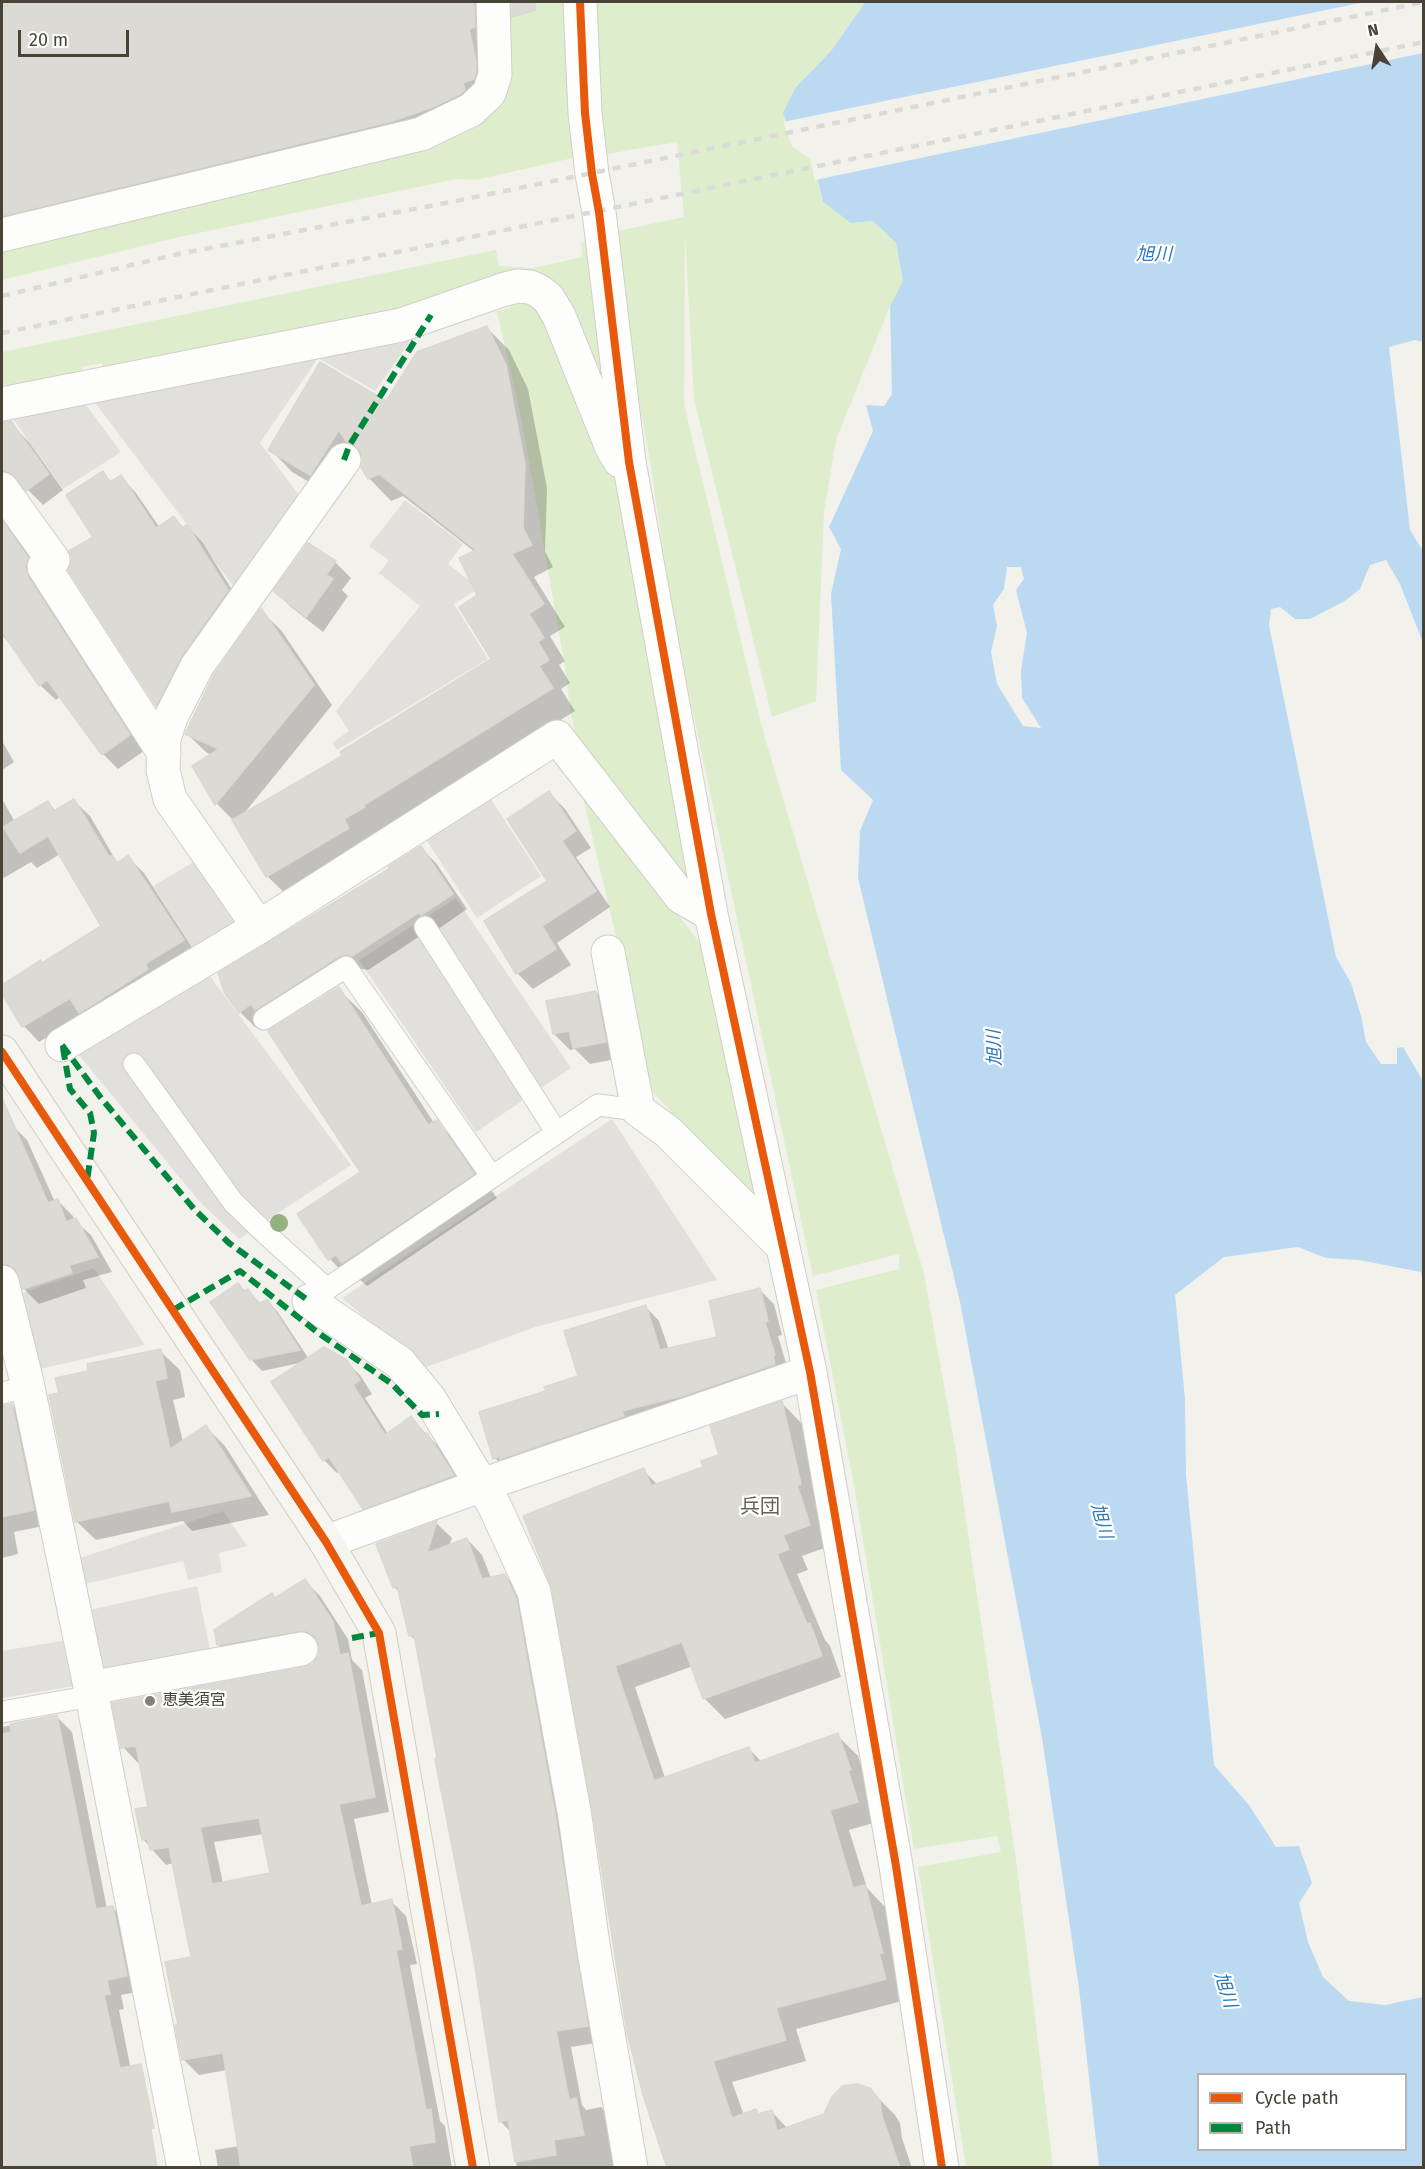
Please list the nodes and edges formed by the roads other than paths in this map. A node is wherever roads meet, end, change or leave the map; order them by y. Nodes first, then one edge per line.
1 (493, 2) edge
2 (580, 2) edge
3 (2, 235) edge
4 (2, 404) edge
5 (344, 460) dead end
6 (633, 485) junction
7 (2, 489) edge
8 (164, 753) junction
9 (711, 914) junction
10 (259, 927) junction
11 (425, 927) dead end
12 (608, 952) dead end
13 (264, 1019) dead end
14 (62, 1045) dead end
15 (2, 1052) edge
16 (134, 1064) dead end
17 (638, 1110) junction
18 (557, 1133) junction
19 (492, 1177) junction
20 (783, 1247) junction
21 (2, 1282) edge
22 (318, 1295) junction
23 (810, 1372) junction
24 (15, 1390) edge
25 (482, 1485) junction
26 (326, 1542) junction
27 (301, 1649) dead end
28 (91, 1692) junction
29 (2, 1712) edge
30 (184, 2168) edge
31 (473, 2168) edge
32 (631, 2168) edge
33 (942, 2168) edge

1 - 3 street
2 - 6 street
4 - 6 street
5 - 8 street
6 - 9 street
7 - 8 street
8 - 10 street
9 - 10 street
9 - 20 street
10 - 14 street
11 - 18 lane
12 - 17 street
13 - 19 lane
15 - 26 street
16 - 22 lane
17 - 18 lane
17 - 20 street
18 - 19 lane
19 - 22 lane
20 - 23 street
21 - 24 street
22 - 25 street
23 - 25 street
23 - 33 street
24 - 28 street
25 - 26 street
25 - 32 street
26 - 31 street
27 - 28 street
28 - 29 lane
28 - 30 street

